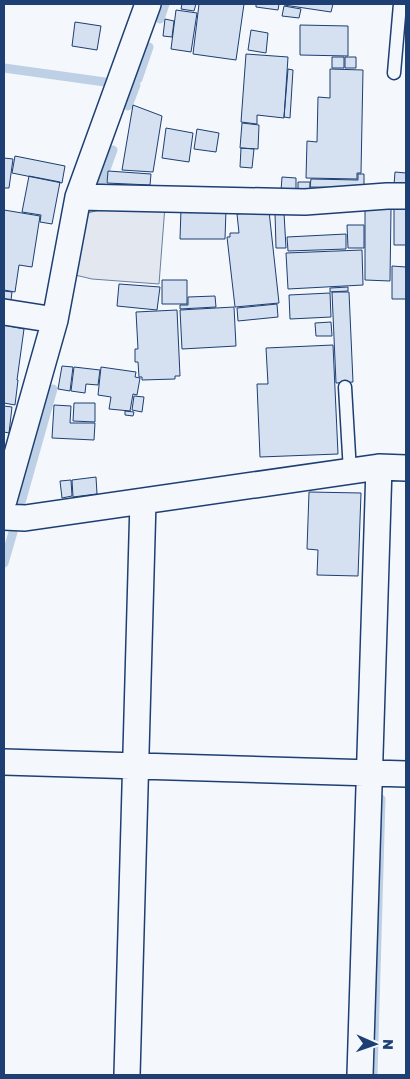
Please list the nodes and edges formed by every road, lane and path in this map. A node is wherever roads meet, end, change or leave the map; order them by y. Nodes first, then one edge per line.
1 (148, 4) edge
2 (400, 4) edge
3 (394, 73) dead end
4 (78, 196) junction
5 (406, 196) edge
6 (4, 312) edge
7 (55, 320) junction
8 (344, 387) dead end
9 (379, 467) junction
10 (406, 468) edge
11 (350, 472) junction
12 (4, 500) edge
13 (143, 501) junction
14 (4, 516) edge
15 (4, 762) edge
16 (135, 766) junction
17 (370, 773) junction
18 (406, 774) edge
19 (127, 1075) edge
20 (360, 1075) edge

1 - 4 street
2 - 3 lane
4 - 5 street
4 - 7 street
6 - 7 street
7 - 12 street
8 - 11 lane
9 - 10 street
9 - 11 street
9 - 17 street
11 - 13 street
13 - 14 street
13 - 16 street
15 - 16 street
16 - 17 street
16 - 19 street
17 - 18 street
17 - 20 street

